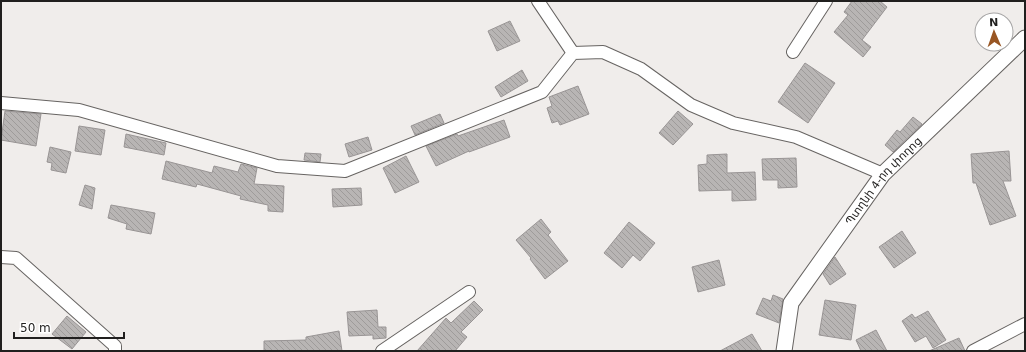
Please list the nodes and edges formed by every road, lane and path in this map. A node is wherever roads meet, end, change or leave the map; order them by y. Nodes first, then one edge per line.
1 (538, 1) edge
2 (826, 1) edge
3 (1024, 43) edge
4 (793, 52) dead end
5 (573, 53) junction
6 (1, 103) edge
7 (883, 174) junction
8 (1, 257) edge
9 (469, 292) dead end
10 (1025, 324) edge
11 (115, 351) edge
12 (382, 351) edge
13 (784, 351) edge
14 (973, 351) edge

1 - 5 street
2 - 4 street
3 - 7 street, Պտղնի 4-րդ փողոց
5 - 6 street
5 - 7 street
7 - 13 street, Պտղնի 4-րդ փողոց
8 - 11 street
9 - 12 street
10 - 14 street

